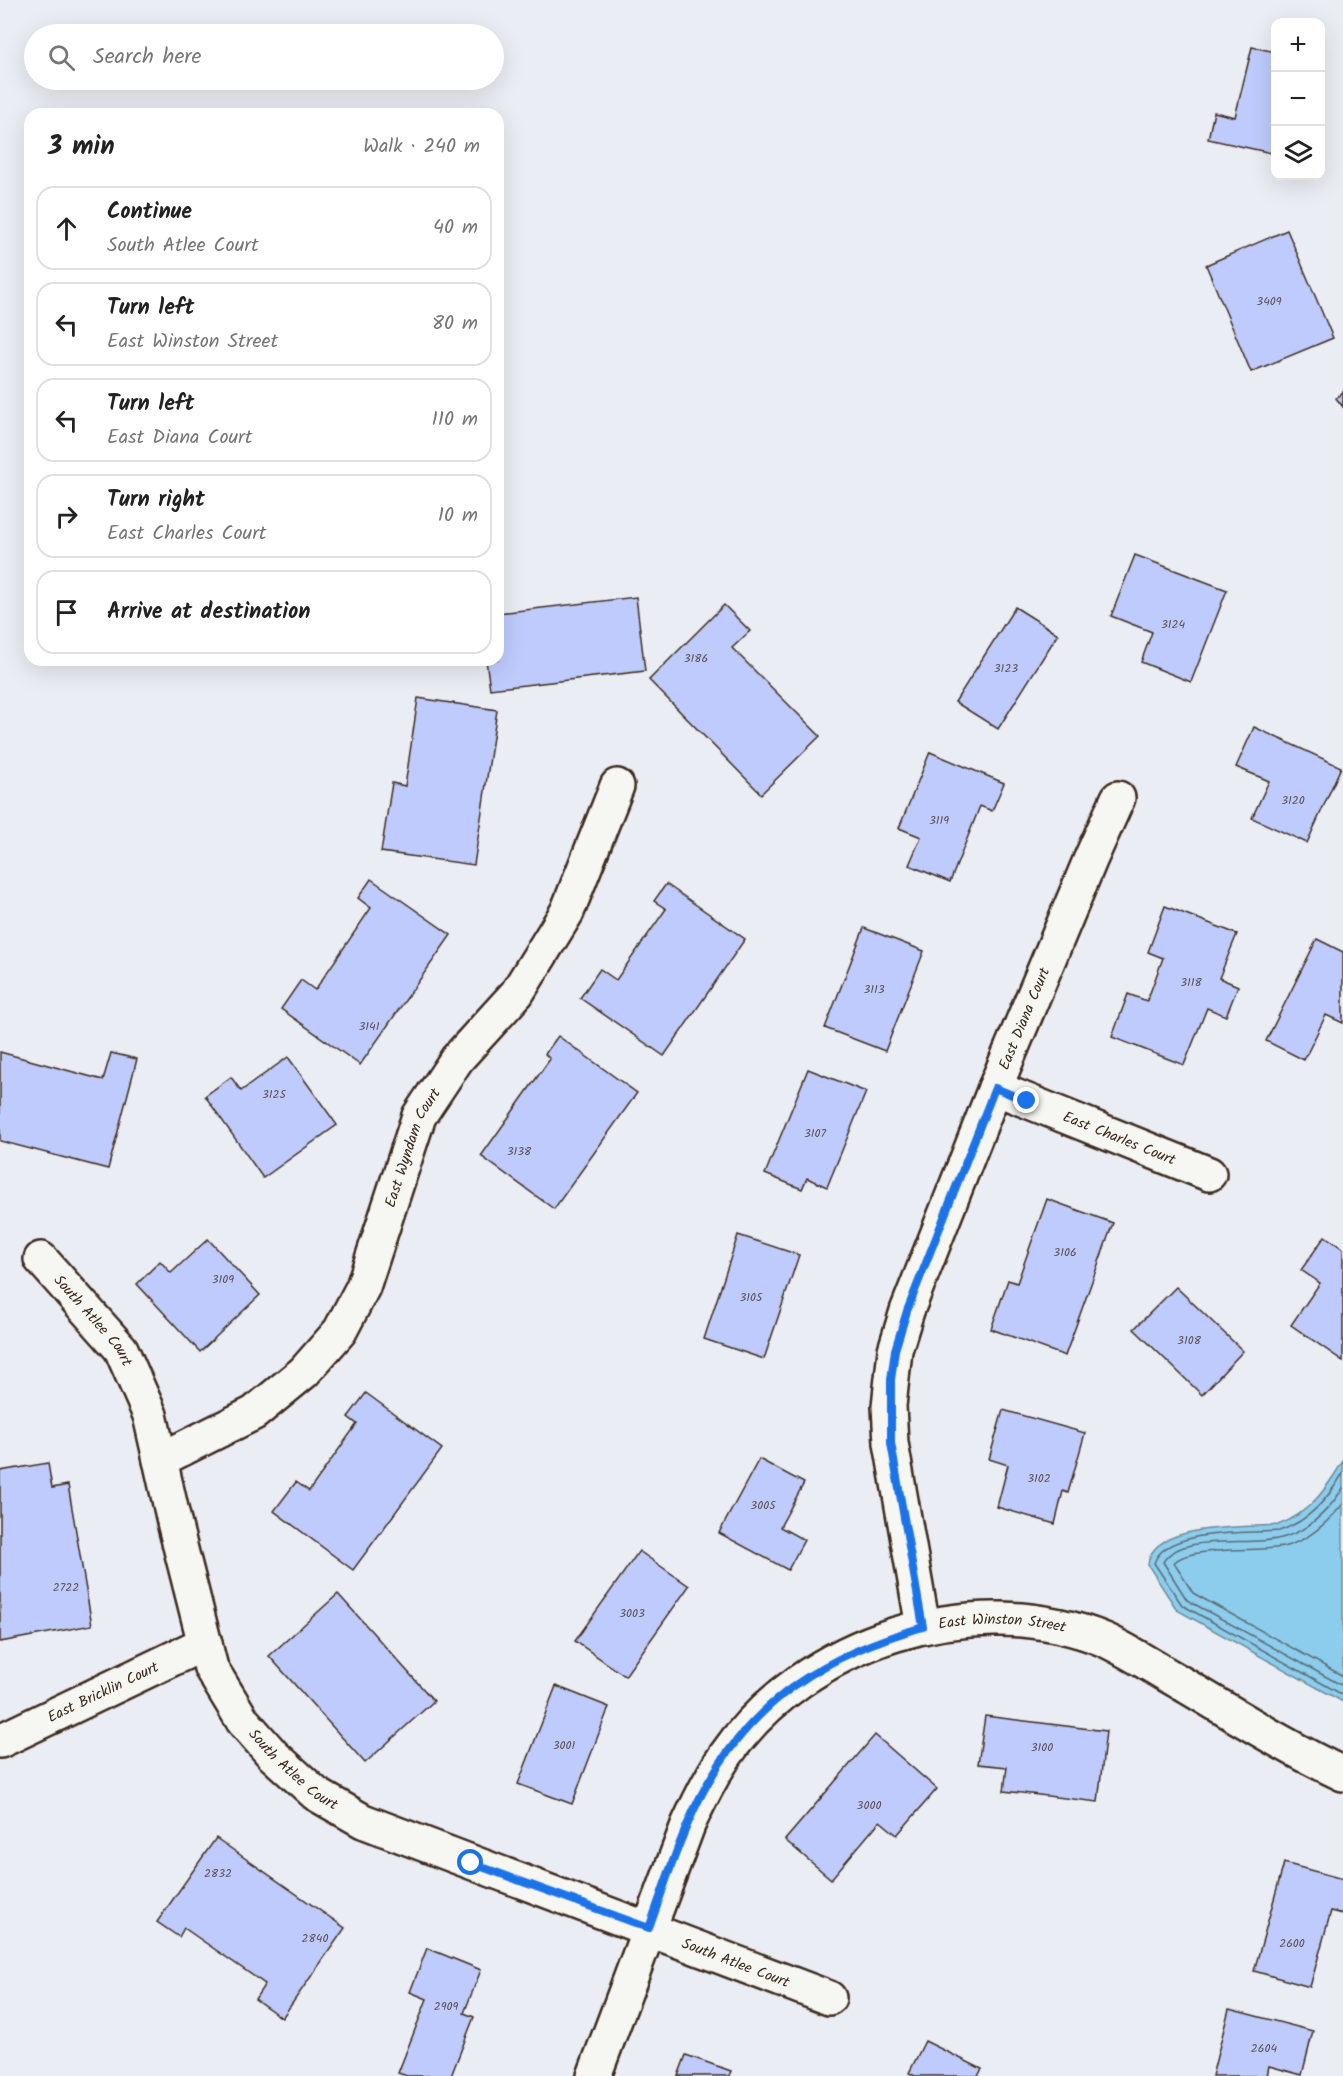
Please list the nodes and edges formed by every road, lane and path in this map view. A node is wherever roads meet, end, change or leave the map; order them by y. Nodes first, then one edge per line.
1 (617, 786) dead end
2 (1118, 798) dead end
3 (995, 1088) junction
4 (1209, 1174) dead end
5 (41, 1259) dead end
6 (160, 1460) junction
7 (923, 1627) junction
8 (205, 1643) junction
9 (0, 1741) edge
10 (1343, 1774) edge
11 (649, 1928) junction
12 (829, 1998) dead end
13 (594, 2076) edge

1 - 6 street, East Wyndam Court
2 - 3 street, East Diana Court
3 - 4 street, East Charles Court
3 - 7 street, East Diana Court
5 - 6 street, South Atlee Court
6 - 8 street, South Atlee Court
7 - 10 street, East Winston Street
7 - 11 street, East Winston Street
8 - 9 street, East Bricklin Court
8 - 11 street, South Atlee Court
11 - 12 street, South Atlee Court
11 - 13 street, East Winston Street

